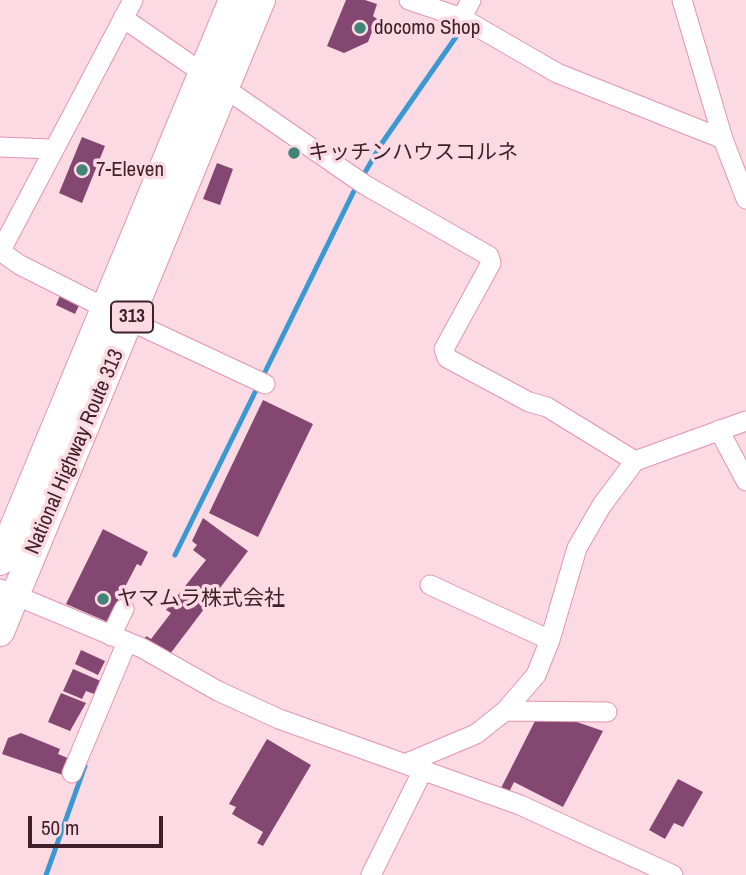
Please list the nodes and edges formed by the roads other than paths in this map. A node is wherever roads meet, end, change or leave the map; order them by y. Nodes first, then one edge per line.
1 (133, 0) edge
2 (233, 0) edge
3 (261, 0) edge
4 (409, 0) edge
5 (682, 0) edge
6 (467, 15) edge
7 (123, 18) junction
8 (212, 82) junction
9 (723, 139) junction
10 (0, 147) edge
11 (51, 149) junction
12 (746, 199) edge
13 (0, 251) edge
14 (104, 307) junction
15 (130, 321) junction
16 (260, 382) dead end
17 (746, 421) edge
18 (719, 430) junction
19 (635, 461) junction
20 (746, 481) edge
21 (0, 561) edge
22 (430, 585) dead end
23 (8, 592) edge
24 (124, 609) dead end
25 (0, 632) edge
26 (119, 639) junction
27 (550, 640) junction
28 (505, 711) junction
29 (607, 712) dead end
30 (415, 766) junction
31 (72, 773) dead end
32 (371, 875) edge
33 (673, 875) edge

1 - 7 street
2 - 8 highway, National Highway Route 313 / 313
3 - 8 highway, National Highway Route 313 / 313
4 - 6 street
5 - 9 street
6 - 9 street
7 - 8 street
7 - 11 street
8 - 14 highway, National Highway Route 313 / 313
8 - 15 highway, National Highway Route 313 / 313
8 - 19 street
9 - 12 street
10 - 11 street
11 - 13 street
13 - 14 street
14 - 15 street
14 - 21 highway, National Highway Route 313 / 313
15 - 16 street
15 - 23 highway, National Highway Route 313 / 313
17 - 18 street
18 - 19 street
18 - 20 street
19 - 27 street
22 - 27 street
23 - 25 highway, National Highway Route 313 / 313
23 - 26 street
24 - 26 street
26 - 30 street
26 - 31 street
27 - 28 street
28 - 29 street
28 - 30 street
30 - 32 street
30 - 33 street

